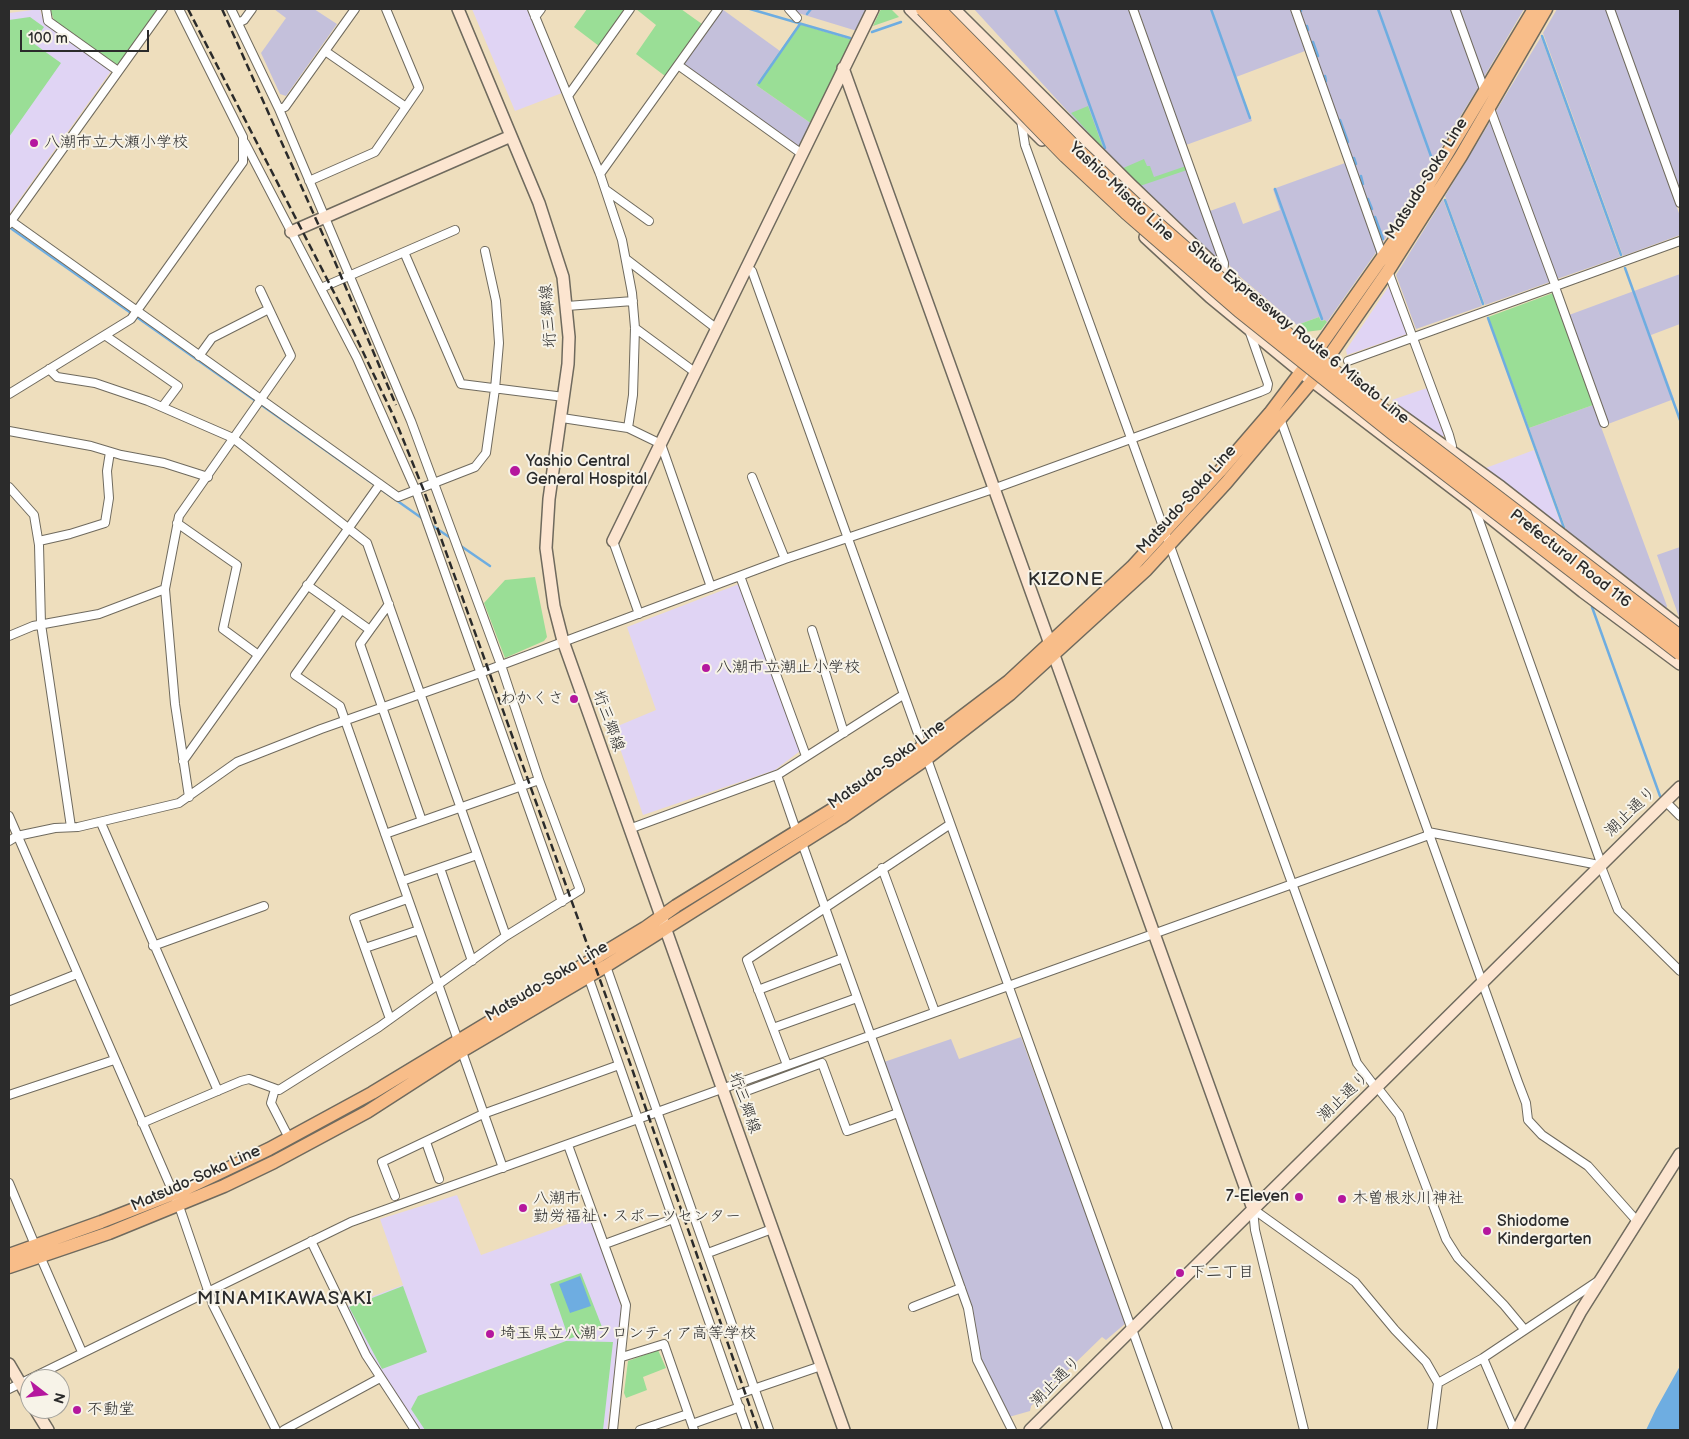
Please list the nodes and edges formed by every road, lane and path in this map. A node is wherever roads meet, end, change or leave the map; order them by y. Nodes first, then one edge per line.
1 (46, 9) edge
2 (163, 9) edge
3 (179, 9) edge
4 (231, 9) edge
5 (252, 9) edge
6 (355, 9) edge
7 (386, 9) edge
8 (458, 9) edge
9 (532, 9) edge
10 (541, 9) edge
11 (630, 9) edge
12 (718, 9) edge
13 (789, 9) edge
14 (873, 9) edge
15 (910, 9) edge
16 (923, 9) edge
17 (938, 9) edge
18 (954, 9) edge
19 (1133, 9) edge
20 (1295, 9) edge
21 (1455, 9) edge
22 (1534, 9) edge
23 (1546, 9) edge
24 (1610, 9) edge
25 (536, 17) junction
26 (797, 18) dead end
27 (238, 23) junction
28 (326, 51) junction
29 (1001, 56) junction
30 (678, 65) junction
31 (843, 68) junction
32 (118, 71) junction
33 (1484, 91) junction
34 (568, 96) junction
35 (406, 107) junction
36 (1490, 107) junction
37 (279, 109) junction
38 (1021, 120) junction
39 (511, 136) junction
40 (245, 143) junction
41 (802, 154) junction
42 (600, 174) junction
43 (309, 181) junction
44 (606, 190) junction
45 (1680, 203) edge
46 (325, 216) junction
47 (650, 221) dead end
48 (10, 223) edge
49 (455, 230) dead end
50 (291, 232) junction
51 (1680, 241) edge
52 (485, 251) dead end
53 (404, 252) junction
54 (1383, 257) junction
55 (626, 259) junction
56 (746, 268) junction
57 (1388, 271) junction
58 (1224, 274) junction
59 (350, 276) junction
60 (1555, 287) junction
61 (321, 288) junction
62 (260, 290) dead end
63 (1210, 297) junction
64 (633, 301) junction
65 (567, 306) junction
66 (270, 309) junction
67 (138, 311) junction
68 (635, 328) junction
69 (717, 329) junction
70 (1248, 329) junction
71 (106, 336) junction
72 (1412, 338) junction
73 (199, 356) junction
74 (1348, 361) dead end
75 (1309, 362) junction
76 (1325, 364) junction
77 (48, 369) junction
78 (696, 373) junction
79 (1312, 381) junction
80 (495, 389) junction
81 (9, 394) edge
82 (564, 397) junction
83 (258, 403) junction
84 (163, 406) junction
85 (562, 418) junction
86 (1280, 421) junction
87 (1604, 423) dead end
88 (628, 428) junction
89 (9, 431) edge
90 (233, 438) junction
91 (1131, 438) junction
92 (661, 444) junction
93 (110, 452) junction
94 (1407, 453) junction
95 (1454, 454) junction
96 (208, 477) junction
97 (752, 477) dead end
98 (1440, 479) junction
99 (380, 484) junction
100 (435, 484) junction
101 (9, 487) edge
102 (993, 489) junction
103 (416, 491) junction
104 (1473, 504) junction
105 (177, 523) junction
106 (348, 528) junction
107 (847, 538) junction
108 (1168, 538) junction
109 (39, 541) junction
110 (613, 541) joint
111 (785, 559) junction
112 (740, 576) junction
113 (307, 585) junction
114 (711, 587) junction
115 (165, 589) junction
116 (389, 604) junction
117 (341, 610) junction
118 (640, 614) junction
119 (41, 624) junction
120 (1680, 627) edge
121 (370, 630) junction
122 (812, 630) dead end
123 (9, 636) edge
124 (1680, 638) edge
125 (563, 641) junction
126 (1052, 650) junction
127 (1680, 653) edge
128 (257, 654) junction
129 (1680, 664) edge
130 (501, 666) junction
131 (480, 673) junction
132 (420, 695) junction
133 (903, 695) junction
134 (383, 708) junction
135 (346, 722) junction
136 (844, 733) junction
137 (924, 753) junction
138 (806, 756) junction
139 (183, 761) junction
140 (777, 775) junction
141 (539, 780) junction
142 (520, 786) junction
143 (1680, 787) edge
144 (189, 797) junction
145 (1665, 801) junction
146 (460, 807) junction
147 (9, 816) edge
148 (1680, 816) edge
149 (422, 821) junction
150 (101, 822) junction
151 (949, 825) junction
152 (71, 827) junction
153 (629, 829) junction
154 (1429, 833) junction
155 (385, 834) junction
156 (17, 836) junction
157 (800, 838) junction
158 (9, 841) edge
159 (477, 855) junction
160 (1600, 864) junction
161 (440, 868) junction
162 (882, 868) junction
163 (402, 881) junction
164 (1293, 886) junction
165 (407, 899) junction
166 (562, 902) junction
167 (264, 906) dead end
168 (824, 906) junction
169 (662, 922) junction
170 (419, 930) junction
171 (1153, 935) junction
172 (506, 936) junction
173 (153, 946) junction
174 (366, 948) junction
175 (843, 958) junction
176 (472, 961) junction
177 (606, 966) junction
178 (1680, 971) edge
179 (77, 974) junction
180 (588, 976) junction
181 (1482, 982) junction
182 (438, 985) junction
183 (1008, 987) junction
184 (758, 990) junction
185 (857, 998) junction
186 (9, 1001) edge
187 (935, 1012) junction
188 (390, 1019) junction
189 (773, 1028) junction
190 (870, 1035) junction
191 (459, 1047) junction
192 (819, 1054) junction
193 (114, 1060) junction
194 (822, 1063) junction
195 (619, 1065) junction
196 (787, 1065) junction
197 (1376, 1088) junction
198 (275, 1089) junction
199 (722, 1090) junction
200 (218, 1091) junction
201 (742, 1092) dead end
202 (9, 1095) edge
203 (658, 1112) junction
204 (898, 1113) junction
205 (482, 1114) junction
206 (640, 1120) junction
207 (142, 1123) junction
208 (289, 1138) junction
209 (426, 1142) junction
210 (568, 1145) junction
211 (1680, 1154) edge
212 (503, 1168) junction
213 (439, 1179) dead end
214 (9, 1183) edge
215 (174, 1194) junction
216 (395, 1196) dead end
217 (179, 1206) junction
218 (1253, 1209) junction
219 (673, 1219) junction
220 (1636, 1220) junction
221 (772, 1230) junction
222 (311, 1241) junction
223 (605, 1244) junction
224 (38, 1251) junction
225 (708, 1253) junction
226 (9, 1255) edge
227 (9, 1268) edge
228 (1599, 1280) junction
229 (961, 1288) junction
230 (208, 1292) junction
231 (913, 1307) dead end
232 (1132, 1329) junction
233 (1524, 1329) junction
234 (82, 1352) junction
235 (622, 1356) junction
236 (1483, 1358) junction
237 (9, 1364) edge
238 (821, 1366) junction
239 (48, 1369) edge
240 (380, 1378) junction
241 (20, 1383) joint
242 (1438, 1383) junction
243 (9, 1389) edge
244 (755, 1389) junction
245 (736, 1395) junction
246 (740, 1407) junction
247 (688, 1414) junction
248 (41, 1419) edge
249 (693, 1427) edge
250 (48, 1430) edge
251 (276, 1430) edge
252 (284, 1430) edge
253 (415, 1430) edge
254 (613, 1430) edge
255 (640, 1430) edge
256 (747, 1430) edge
257 (769, 1430) edge
258 (844, 1430) edge
259 (1012, 1430) edge
260 (1030, 1430) edge
261 (1168, 1430) edge
262 (1304, 1430) edge
263 (1432, 1430) edge
264 (1515, 1430) edge

1 - 32 street
2 - 32 street
3 - 40 street
4 - 27 street
5 - 27 street
6 - 28 street
7 - 35 street
8 - 39 street, 垳三郷線
9 - 25 street
10 - 25 street
11 - 34 street
12 - 30 street
13 - 26 street
14 - 31 street
15 - 38 street, Yashio-Misato Line
16 - 127 highway, Shuto Expressway Route 6 Misato Line, bridge
17 - 124 highway, Shuto Expressway Route 6 Misato Line, bridge
18 - 29 street, Yashio-Misato Line
19 - 58 street
20 - 54 street
21 - 33 street
22 - 33 main road, Matsudo-Soka Line
23 - 36 main road, Matsudo-Soka Line
24 - 45 street
25 - 34 street
27 - 37 street
28 - 35 street
28 - 37 street
29 - 38 street
29 - 58 street, Yashio-Misato Line
30 - 41 street
30 - 42 street
31 - 41 street
31 - 102 street
32 - 48 street
33 - 36 street
33 - 54 main road, Matsudo-Soka Line
34 - 42 street
35 - 43 street
36 - 57 main road, Matsudo-Soka Line
36 - 60 street
37 - 43 street
38 - 63 street, Yashio-Misato Line
38 - 91 street
39 - 46 street
39 - 65 street, 垳三郷線
40 - 50 street
40 - 67 street
41 - 56 street
42 - 44 street
43 - 46 street
44 - 47 street
44 - 55 street
46 - 50 street
46 - 59 street
48 - 67 street
49 - 53 street
50 - 61 street
51 - 60 street
52 - 80 street
53 - 59 street
53 - 80 street
54 - 75 main road, Matsudo-Soka Line
55 - 64 street
55 - 69 street
56 - 69 street
56 - 107 street
57 - 72 street
57 - 76 main road, Matsudo-Soka Line
58 - 63 street
58 - 75 street, Yashio-Misato Line
59 - 61 street
59 - 100 street
60 - 72 street
60 - 87 street
61 - 103 street
62 - 66 street
63 - 70 street, Yashio-Misato Line
64 - 65 street
64 - 68 street
65 - 82 street, 垳三郷線
66 - 73 street
66 - 83 street
67 - 71 street
67 - 73 street
68 - 78 street
68 - 88 street
69 - 78 street
70 - 75 street, Yashio-Misato Line
70 - 91 street
71 - 77 street
71 - 84 street
72 - 74 street
72 - 95 street
73 - 83 street
75 - 76 street
75 - 79 street
75 - 108 main road, Matsudo-Soka Line
76 - 79 main road, Matsudo-Soka Line
76 - 94 street
76 - 95 street
77 - 81 street
77 - 84 street
78 - 92 street
79 - 86 main road, Matsudo-Soka Line
79 - 94 street
80 - 82 street
80 - 100 street
82 - 85 street, 垳三郷線
83 - 90 street
83 - 99 street
84 - 90 street
85 - 88 street
85 - 125 street, 垳三郷線
86 - 108 main road, Matsudo-Soka Line
86 - 154 street
88 - 92 street
89 - 93 street
90 - 96 street
90 - 106 street
91 - 102 street
91 - 108 street
92 - 110 street
92 - 114 street
93 - 96 street
93 - 109 street
94 - 98 street
95 - 98 street
95 - 120 street, Prefectural Road 116
96 - 105 street
97 - 111 street
98 - 104 street, Prefectural Road 116
99 - 103 street
99 - 106 street
100 - 103 street
100 - 130 street
101 - 109 street
102 - 107 street
102 - 126 street
103 - 131 street
104 - 129 street, Prefectural Road 116
104 - 160 street
105 - 115 street
105 - 128 street
106 - 113 street
106 - 116 street
107 - 111 street
107 - 133 street
108 - 126 main road, Matsudo-Soka Line
108 - 164 street
109 - 119 street
110 - 118 street
111 - 112 street
112 - 114 street
112 - 138 street
113 - 117 street
113 - 128 street
114 - 118 street
115 - 119 street
115 - 139 street
116 - 121 street
116 - 132 street
117 - 121 street
117 - 135 street
118 - 125 street
119 - 123 street
119 - 152 street
121 - 134 street
122 - 136 street
125 - 130 street
125 - 153 street, 垳三郷線
126 - 137 main road, Matsudo-Soka Line
126 - 171 street
128 - 139 street
130 - 131 street
130 - 141 street
131 - 132 street
131 - 142 street
132 - 134 street
132 - 146 street
133 - 136 street
133 - 137 street
134 - 135 street
134 - 149 street
135 - 144 street
135 - 155 street
136 - 138 street
137 - 151 street
137 - 157 main road, Matsudo-Soka Line
138 - 140 street
139 - 144 street
140 - 153 street
140 - 157 street
141 - 142 street
141 - 166 street
142 - 146 street
142 - 166 street
143 - 145 street, 潮止通り
144 - 150 street
145 - 148 street
145 - 160 street, 潮止通り
146 - 149 street
146 - 159 street
147 - 156 street
149 - 155 street
150 - 152 street
150 - 173 street
151 - 162 street
151 - 183 street
152 - 156 street
153 - 169 street, 垳三郷線
154 - 160 street
154 - 164 street
154 - 181 street
155 - 163 street
156 - 158 street
156 - 179 street
157 - 168 street
157 - 169 main road, Matsudo-Soka Line
159 - 161 street
159 - 172 street
160 - 178 street
160 - 181 street, 潮止通り
161 - 163 street
161 - 176 street
162 - 168 street
162 - 187 street
163 - 165 street
164 - 171 street
164 - 197 street
165 - 170 street
165 - 174 street
166 - 172 street
167 - 173 street
168 - 175 street
168 - 184 street
169 - 177 main road, Matsudo-Soka Line
169 - 191 main road, Matsudo-Soka Line
169 - 199 street, 垳三郷線
170 - 174 street
170 - 182 street
171 - 183 street
171 - 218 street
172 - 176 street
173 - 200 street
174 - 188 street
175 - 184 street
175 - 185 street
176 - 182 street
177 - 180 main road, Matsudo-Soka Line
177 - 203 street
179 - 186 street
179 - 193 street
180 - 191 main road, Matsudo-Soka Line
180 - 195 street
181 - 197 street, 潮止通り
181 - 220 street
182 - 188 street
182 - 191 street
183 - 187 street
183 - 232 street
184 - 189 street
185 - 189 street
185 - 190 street
187 - 190 street
188 - 198 street
189 - 196 street
190 - 192 street
190 - 204 street
191 - 205 street
191 - 208 main road, Matsudo-Soka Line
191 - 217 main road, Matsudo-Soka Line
192 - 194 street
192 - 196 street
193 - 202 street
193 - 207 street
194 - 201 street
194 - 204 street
195 - 205 street
195 - 206 street
196 - 199 street
197 - 218 street, 潮止通り
197 - 233 street
198 - 200 street
198 - 208 street
199 - 203 street
199 - 221 street, 垳三郷線
200 - 207 street
203 - 206 street
203 - 225 street
204 - 229 street
205 - 209 street
205 - 212 street
206 - 210 street
206 - 219 street
207 - 215 street
208 - 215 main road, Matsudo-Soka Line
209 - 213 street
209 - 216 street
210 - 212 street
210 - 223 street
211 - 220 street
212 - 222 street
214 - 224 street
215 - 217 street
215 - 224 main road, Matsudo-Soka Line
217 - 224 main road, Matsudo-Soka Line
217 - 230 street
218 - 232 street, 潮止通り
218 - 242 street
218 - 262 street
219 - 223 street
219 - 245 street
220 - 228 street
221 - 225 street
221 - 238 street, 垳三郷線
222 - 230 street
222 - 240 street
223 - 235 street
224 - 226 main road, Matsudo-Soka Line
224 - 227 main road, Matsudo-Soka Line
224 - 234 street
225 - 244 street
228 - 233 street
228 - 264 street
229 - 231 street
229 - 259 street
230 - 234 street
230 - 251 street
232 - 260 street, 潮止通り
232 - 261 street
233 - 236 street
234 - 239 street
235 - 247 street
235 - 254 street
236 - 242 street
236 - 264 street
237 - 241 street
238 - 244 street
238 - 258 street, 垳三郷線
240 - 252 street
240 - 253 street
241 - 243 street
242 - 263 street
244 - 245 street
244 - 257 street
245 - 246 street
246 - 249 street
246 - 256 street
247 - 249 street
247 - 255 street
248 - 250 street

